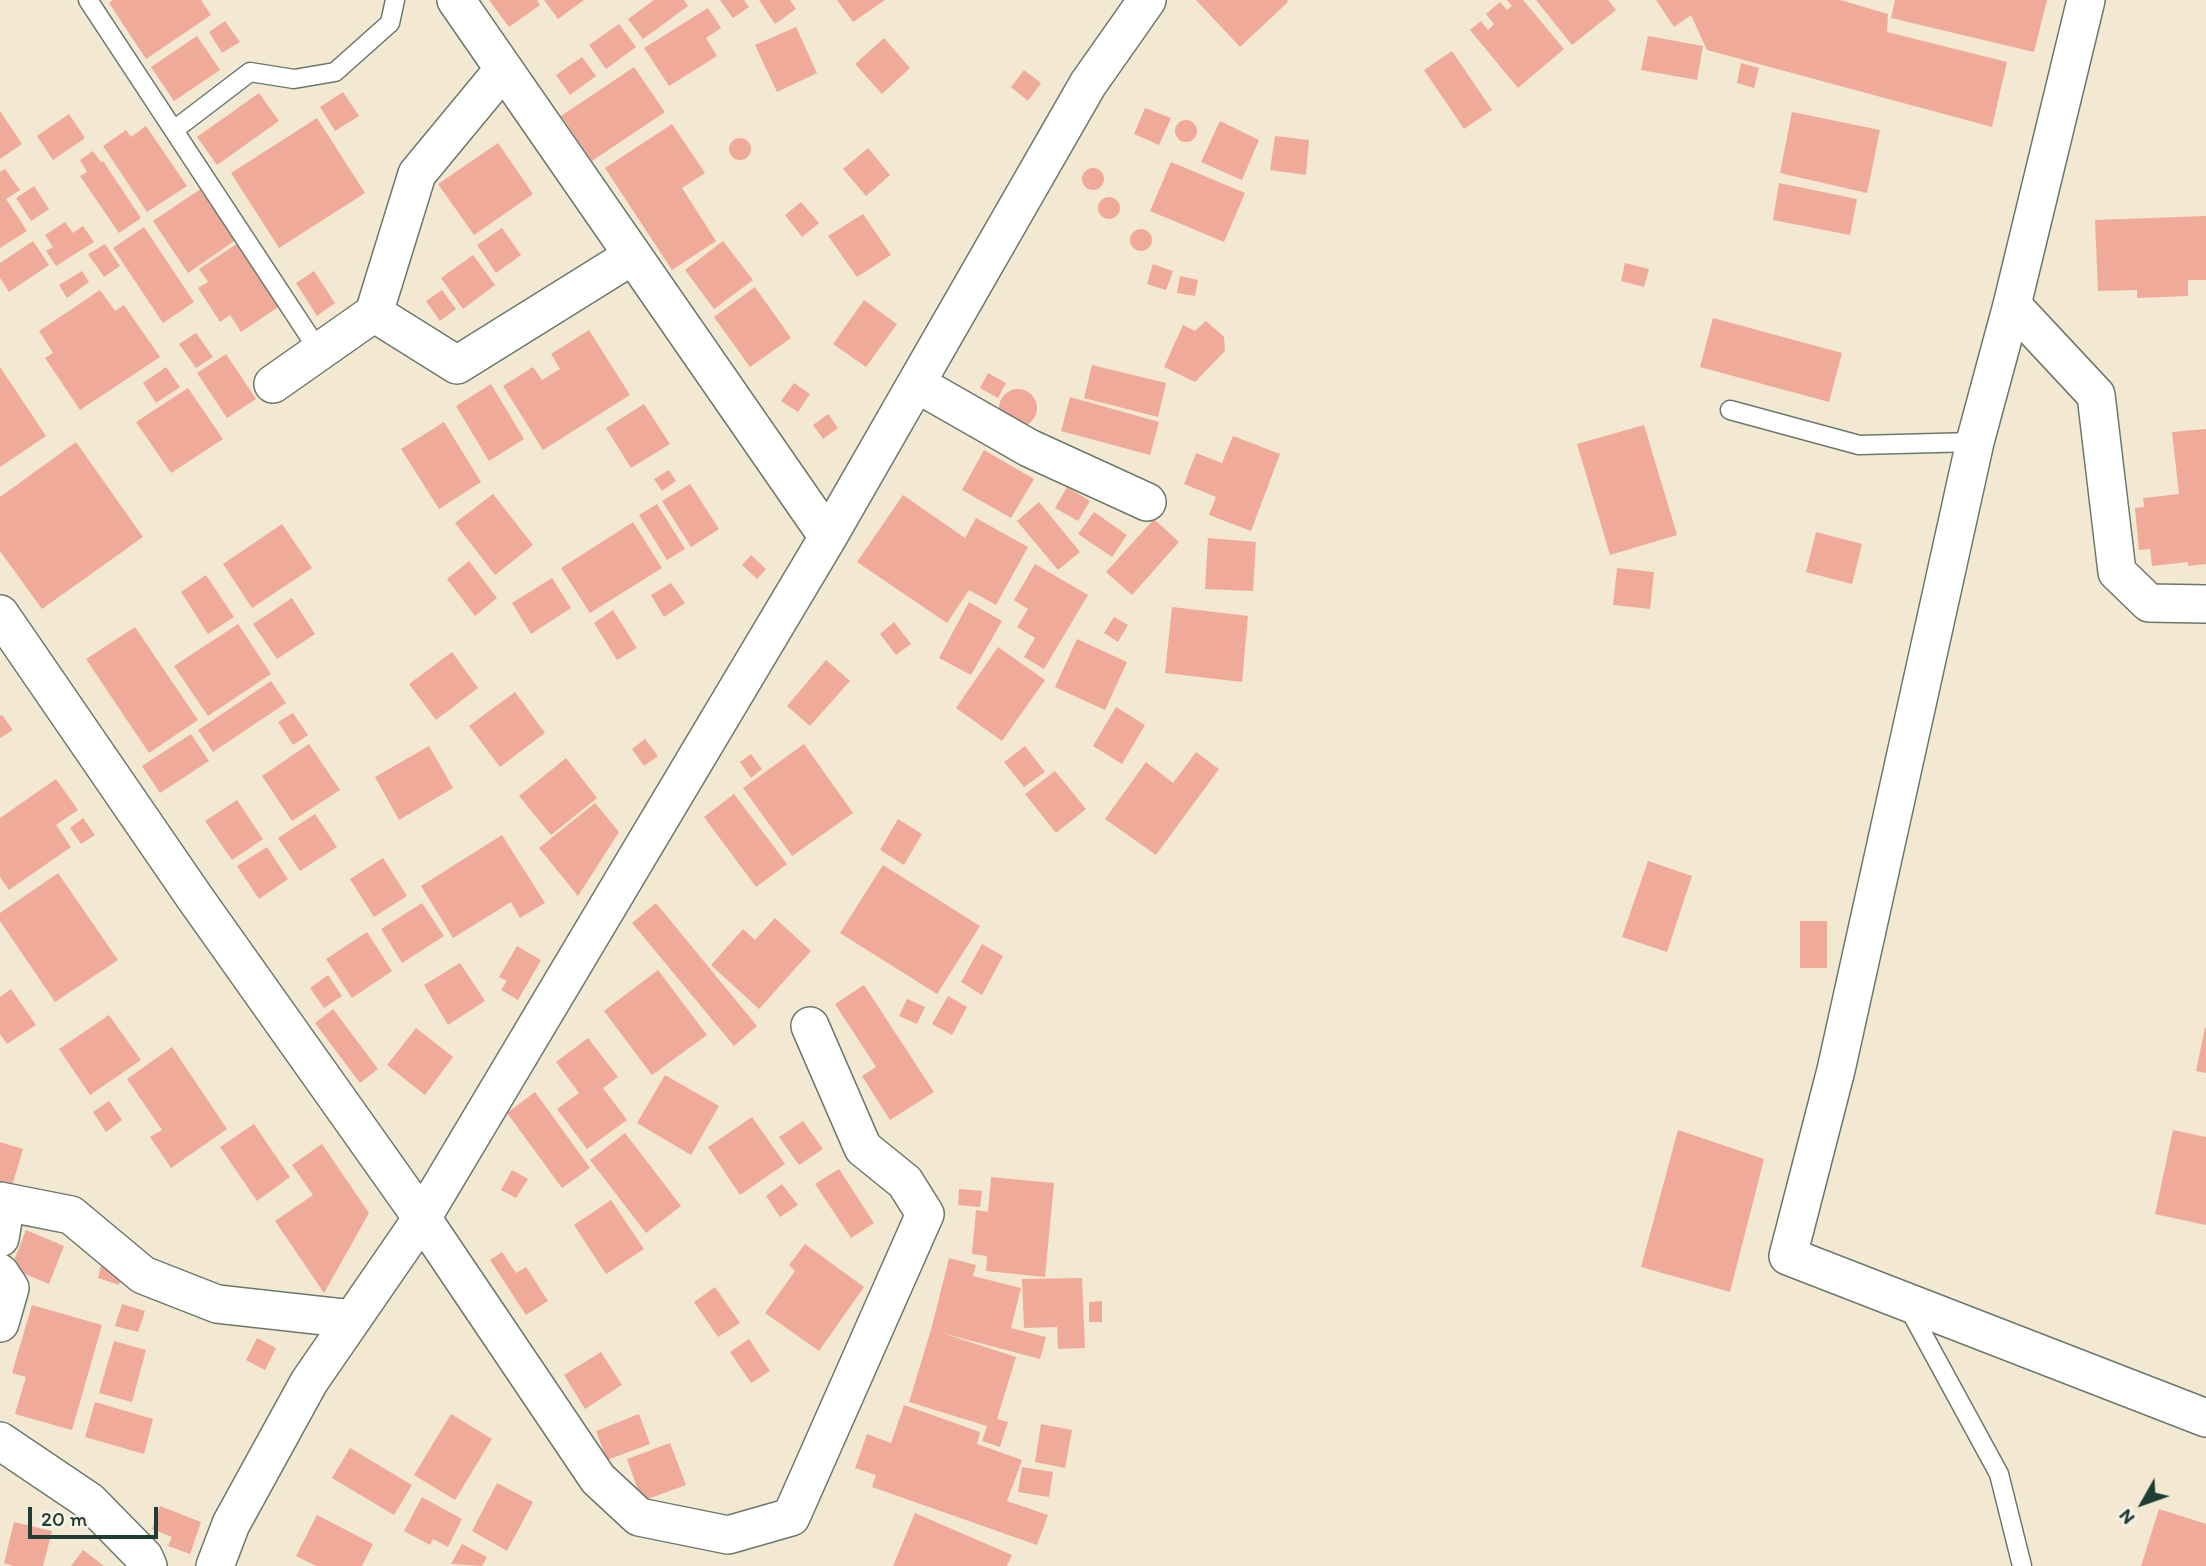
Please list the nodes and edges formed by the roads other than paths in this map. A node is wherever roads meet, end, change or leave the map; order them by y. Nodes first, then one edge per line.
1 (88, 0) edge
2 (395, 0) edge
3 (456, 0) edge
4 (1147, 0) edge
5 (2086, 0) edge
6 (503, 70) junction
7 (174, 130) junction
8 (632, 256) junction
9 (2012, 305) junction
10 (374, 313) junction
11 (319, 351) junction
12 (273, 384) dead end
13 (917, 384) junction
14 (1730, 410) dead end
15 (1975, 442) junction
16 (1147, 502) dead end
17 (828, 537) junction
18 (2206, 604) edge
19 (0, 614) edge
20 (810, 1026) dead end
21 (3, 1202) edge
22 (422, 1218) junction
23 (0, 1238) edge
24 (0, 1273) edge
25 (1904, 1301) junction
26 (352, 1319) junction
27 (0, 1324) edge
28 (2206, 1418) edge
29 (0, 1441) edge
30 (148, 1566) edge
31 (215, 1566) edge
32 (2022, 1566) edge

1 - 7 lane
2 - 7 lane
3 - 6 street
4 - 13 street
5 - 9 street
6 - 8 street
6 - 10 street
7 - 11 lane
8 - 10 street
8 - 17 street
9 - 15 street
9 - 18 street
10 - 11 street
11 - 12 street
13 - 16 street
13 - 17 street
14 - 15 lane
15 - 25 street
17 - 22 street
19 - 22 street
20 - 22 street
21 - 23 street
21 - 26 street
22 - 26 street
24 - 27 street
25 - 28 street
25 - 32 lane
26 - 31 street
29 - 30 street

